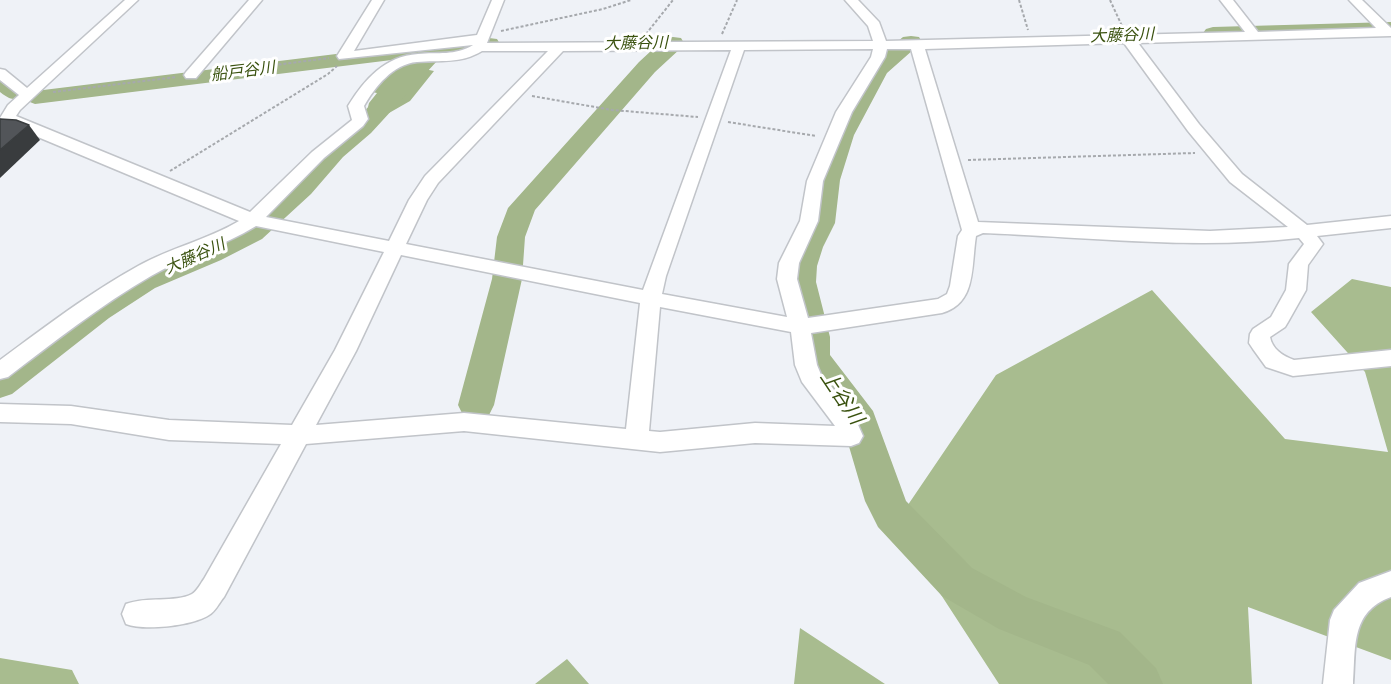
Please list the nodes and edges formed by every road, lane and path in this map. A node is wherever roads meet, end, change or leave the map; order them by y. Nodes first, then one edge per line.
1 (132, 0) edge
2 (256, 0) edge
3 (378, 0) edge
4 (498, 0) edge
5 (631, 0) edge
6 (673, 0) edge
7 (736, 0) edge
8 (851, 0) edge
9 (1019, 0) edge
10 (1110, 0) edge
11 (1226, 0) edge
12 (1355, 0) edge
13 (1386, 30) edge
14 (1252, 33) junction
15 (1030, 36) dead end
16 (1127, 36) junction
17 (720, 38) dead end
18 (641, 40) dead end
19 (481, 43) junction
20 (895, 44) junction
21 (560, 46) junction
22 (740, 46) junction
23 (340, 63) dead end
24 (0, 73) edge
25 (191, 75) dead end
26 (30, 93) junction
27 (515, 93) junction
28 (612, 110) dead end
29 (1215, 153) junction
30 (950, 160) junction
31 (157, 180) junction
32 (261, 222) junction
33 (1391, 222) edge
34 (971, 230) junction
35 (1305, 232) junction
36 (396, 249) junction
37 (651, 298) junction
38 (808, 326) junction
39 (1391, 358) edge
40 (0, 371) edge
41 (0, 413) edge
42 (300, 435) junction
43 (636, 441) junction
44 (1391, 584) edge
45 (136, 614) dead end
46 (1338, 684) edge

1 - 26 street
2 - 25 street
3 - 19 street
4 - 19 street
5 - 19 path
6 - 18 path
7 - 17 path
8 - 20 street
9 - 15 path
10 - 16 path
11 - 14 street
12 - 13 street
13 - 14 street
14 - 16 street
16 - 20 street
16 - 29 street
19 - 21 street
19 - 32 street
20 - 22 street
20 - 30 street
20 - 38 street
21 - 22 street
21 - 27 street
22 - 37 street
23 - 31 path
24 - 26 street
26 - 31 street
27 - 28 path
27 - 36 street
29 - 30 path
29 - 35 street
30 - 34 street
31 - 32 street
32 - 36 street
32 - 40 street
33 - 35 street
34 - 35 street
34 - 38 street
35 - 39 street
36 - 37 street
36 - 42 street
37 - 38 street
37 - 43 street
38 - 43 street
41 - 42 street
42 - 43 street
42 - 45 street
44 - 46 street

